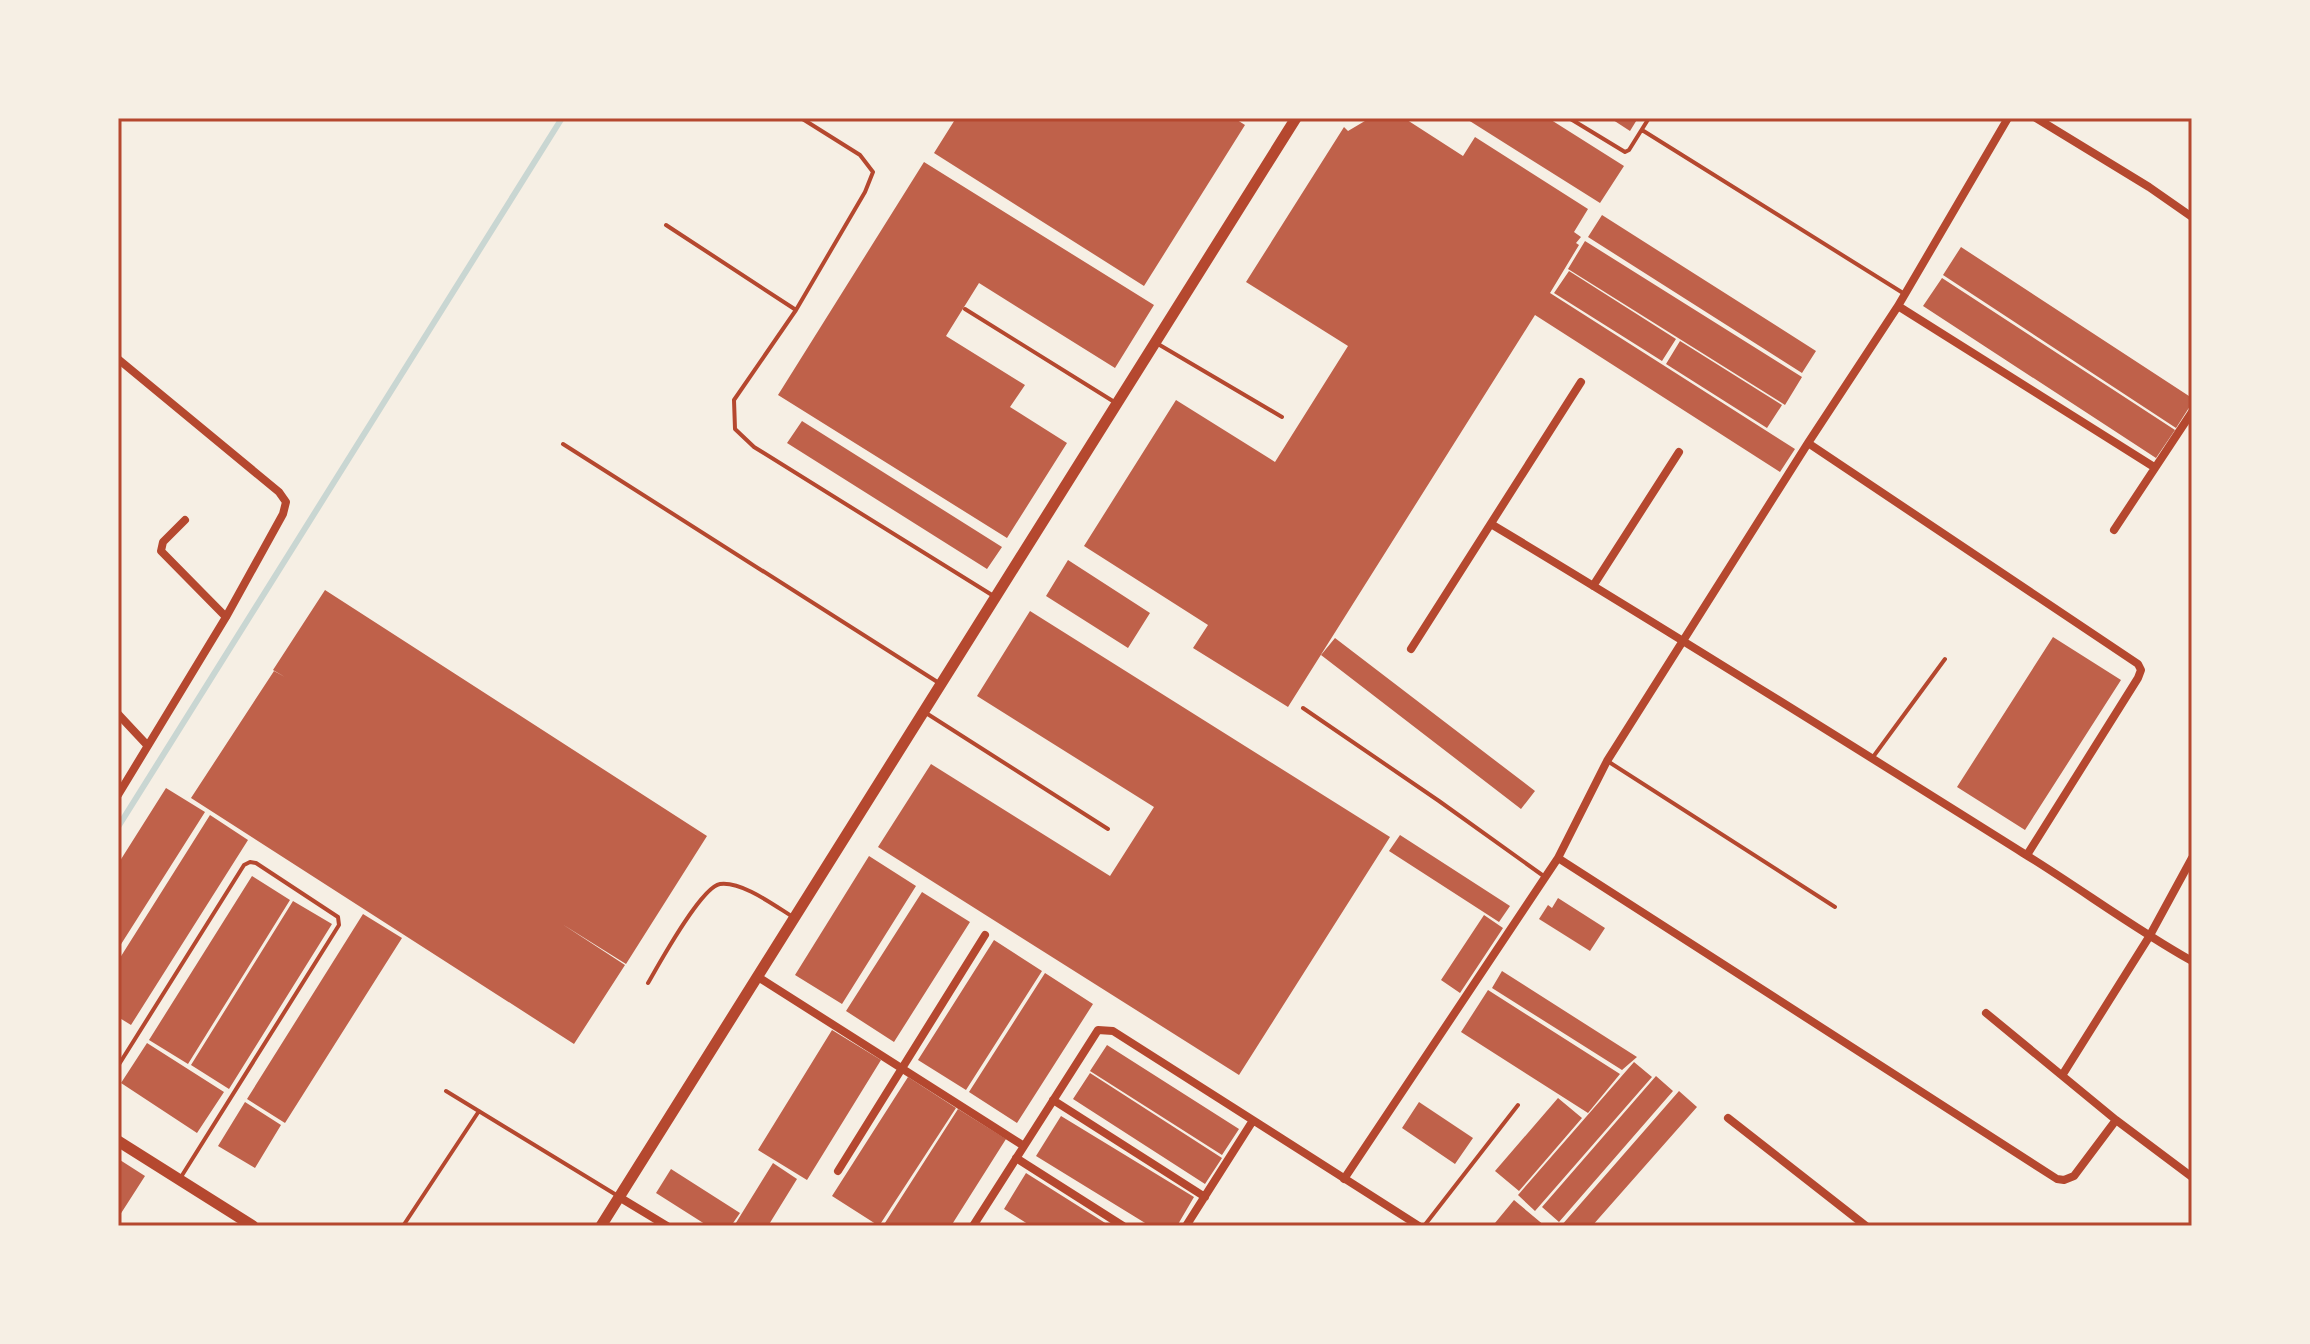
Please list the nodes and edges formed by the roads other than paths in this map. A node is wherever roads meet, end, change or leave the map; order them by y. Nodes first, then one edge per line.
1 (801, 118) edge
2 (1296, 118) edge
3 (1569, 118) edge
4 (1649, 118) edge
5 (2008, 118) edge
6 (2036, 118) edge
7 (1642, 130) junction
8 (2192, 217) edge
9 (666, 225) dead end
10 (1905, 294) junction
11 (1898, 306) junction
12 (965, 309) dead end
13 (796, 310) junction
14 (1156, 343) junction
15 (118, 359) edge
16 (1581, 382) dead end
17 (1118, 404) junction
18 (2192, 412) edge
19 (1282, 417) dead end
20 (1808, 443) junction
21 (563, 444) dead end
22 (1679, 452) dead end
23 (2154, 467) junction
24 (185, 520) dead end
25 (1491, 524) junction
26 (2114, 530) dead end
27 (1593, 586) junction
28 (996, 598) junction
29 (226, 617) junction
30 (1683, 641) junction
31 (1411, 649) dead end
32 (1945, 659) dead end
33 (941, 685) junction
34 (1303, 708) dead end
35 (924, 712) junction
36 (118, 714) edge
37 (147, 745) junction
38 (1872, 759) junction
39 (1607, 761) junction
40 (118, 795) edge
41 (1108, 829) dead end
42 (2027, 855) junction
43 (1558, 858) junction
44 (2192, 858) edge
45 (1545, 877) junction
46 (1835, 907) dead end
47 (794, 918) junction
48 (985, 935) dead end
49 (2149, 937) junction
50 (2192, 961) edge
51 (758, 977) junction
52 (648, 983) dead end
53 (1986, 1013) dead end
54 (118, 1066) edge
55 (901, 1069) junction
56 (2063, 1074) junction
57 (446, 1091) dead end
58 (1053, 1100) junction
59 (1518, 1105) dead end
60 (479, 1111) junction
61 (1728, 1118) dead end
62 (2116, 1120) junction
63 (1252, 1122) junction
64 (118, 1141) edge
65 (1024, 1146) junction
66 (1016, 1158) junction
67 (838, 1171) dead end
68 (2192, 1177) edge
69 (180, 1179) junction
70 (1344, 1179) junction
71 (619, 1197) junction
72 (1205, 1197) junction
73 (253, 1226) edge
74 (403, 1226) edge
75 (601, 1226) edge
76 (667, 1226) edge
77 (973, 1226) edge
78 (1123, 1226) edge
79 (1186, 1226) edge
80 (1422, 1226) edge
81 (1866, 1226) edge

1 - 13 lane
2 - 14 street
3 - 7 lane
4 - 7 lane
5 - 10 street
6 - 8 street
7 - 10 lane
9 - 13 lane
10 - 11 street
11 - 20 street
11 - 23 street
12 - 17 lane
13 - 28 lane
14 - 17 street
14 - 19 lane
15 - 29 street
16 - 25 street
17 - 28 street
18 - 23 street
20 - 30 street
20 - 42 street
21 - 33 lane
22 - 27 street
23 - 26 street
24 - 29 street
25 - 27 street
25 - 31 street
27 - 30 street
28 - 33 street
29 - 37 street
30 - 38 street
30 - 39 street
32 - 38 lane
33 - 35 street
34 - 45 lane
35 - 41 lane
35 - 47 street
36 - 37 street
37 - 40 street
38 - 42 street
39 - 43 street
39 - 46 lane
42 - 49 street
43 - 45 street
43 - 62 street
44 - 49 street
45 - 70 street
47 - 51 street
47 - 52 lane
48 - 55 street
49 - 50 street
49 - 56 street
51 - 55 street
51 - 71 street
53 - 56 street
54 - 69 lane
55 - 65 street
55 - 67 street
56 - 62 street
57 - 60 lane
58 - 63 street
58 - 65 street
58 - 72 street
59 - 80 lane
60 - 71 lane
60 - 74 lane
61 - 81 street
62 - 68 street
63 - 70 street
63 - 72 street
64 - 69 street
65 - 66 street
66 - 77 street
66 - 78 street
69 - 73 street
70 - 80 street
71 - 75 street
71 - 76 street
72 - 79 street

